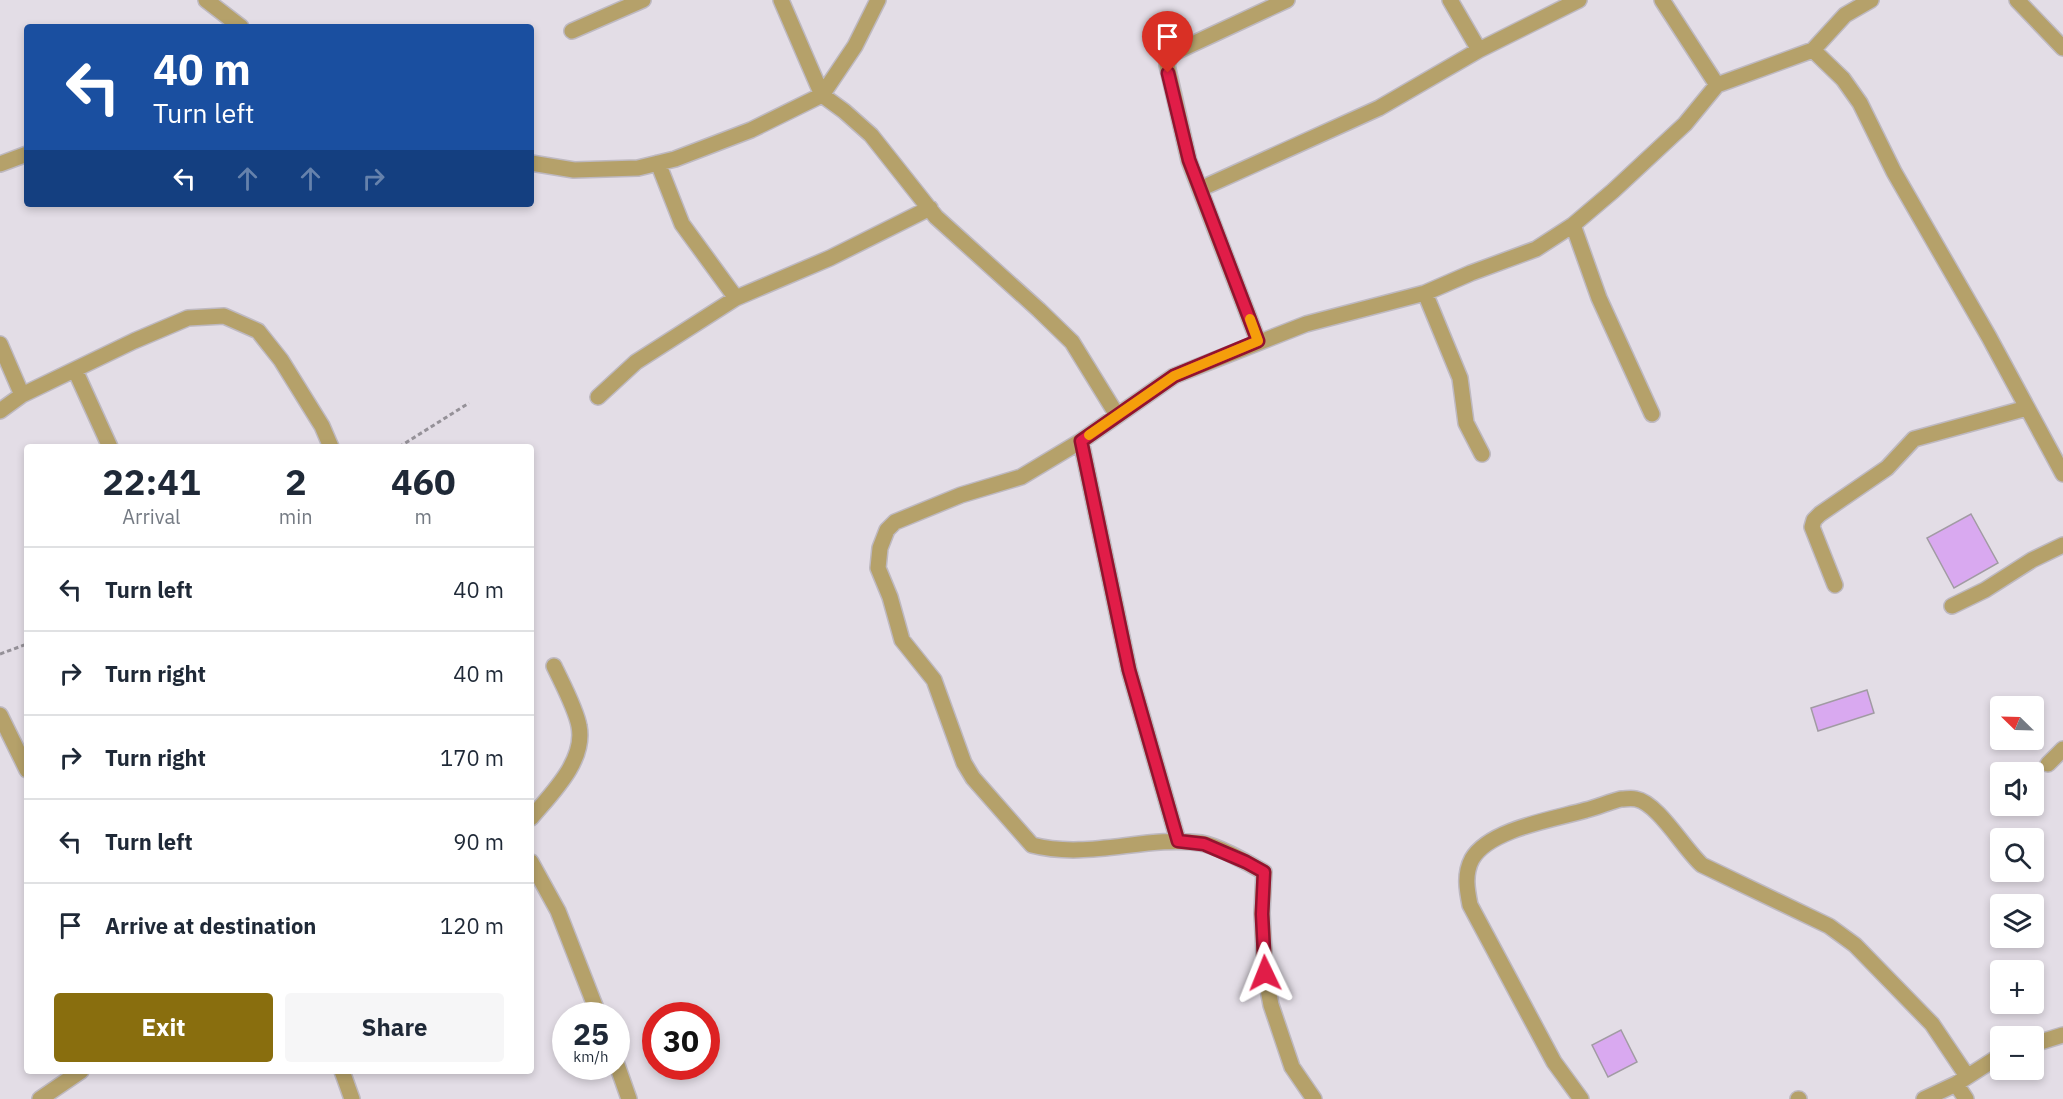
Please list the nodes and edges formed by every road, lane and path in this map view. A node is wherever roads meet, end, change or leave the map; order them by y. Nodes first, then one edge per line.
1 (206, 0) edge
2 (643, 0) edge
3 (781, 0) edge
4 (878, 0) edge
5 (1287, 0) edge
6 (1450, 0) edge
7 (1579, 0) edge
8 (1662, 0) edge
9 (1871, 0) edge
10 (2017, 0) edge
11 (237, 24) edge
12 (572, 31) dead end
13 (2063, 48) edge
14 (1479, 50) junction
15 (1813, 50) junction
16 (1717, 85) junction
17 (822, 95) junction
18 (24, 155) edge
19 (534, 163) edge
20 (658, 163) junction
21 (0, 164) edge
22 (1200, 189) junction
23 (930, 208) junction
24 (1573, 225) junction
25 (1425, 293) junction
26 (736, 298) junction
27 (1258, 341) junction
28 (0, 344) edge
29 (75, 370) junction
30 (22, 395) junction
31 (598, 397) dead end
32 (469, 403) dead end
33 (2027, 408) junction
34 (0, 411) edge
35 (1652, 414) dead end
36 (1117, 415) junction
37 (1081, 441) junction
38 (109, 444) edge
39 (330, 444) edge
40 (404, 444) edge
41 (1482, 454) dead end
42 (2063, 474) edge
43 (2063, 545) edge
44 (1835, 585) dead end
45 (1952, 606) dead end
46 (24, 645) edge
47 (0, 654) edge
48 (555, 666) dead end
49 (0, 715) edge
50 (2063, 749) edge
51 (24, 764) edge
52 (2048, 764) dead end
53 (534, 814) edge
54 (1178, 841) junction
55 (534, 867) edge
56 (594, 1002) edge
57 (2063, 1035) edge
58 (2044, 1041) edge
59 (1990, 1062) edge
60 (77, 1074) edge
61 (343, 1074) edge
62 (622, 1080) edge
63 (1962, 1080) junction
64 (40, 1099) edge
65 (352, 1099) edge
66 (629, 1099) edge
67 (1314, 1099) edge
68 (1581, 1099) edge
69 (1924, 1099) edge
70 (1966, 1099) edge

1 - 11 street
2 - 12 street
3 - 17 street
4 - 17 street
5 - 22 street
6 - 14 street
7 - 14 street
8 - 16 street
9 - 15 street
10 - 13 street
14 - 22 street
15 - 16 street
15 - 33 street
16 - 24 street
17 - 20 street
17 - 23 street
18 - 21 street
19 - 20 street
20 - 26 street
22 - 27 street
23 - 26 street
23 - 36 street
24 - 25 street
24 - 35 street
25 - 27 street
25 - 41 street
26 - 31 street
27 - 36 street
28 - 30 street
29 - 30 street
29 - 38 street
29 - 39 street
30 - 34 street
32 - 40 path
33 - 42 street
33 - 44 street
36 - 37 street
37 - 54 street
37 - 54 street
43 - 45 street
46 - 47 path
48 - 53 street
49 - 51 street
50 - 52 street
54 - 67 street
55 - 56 street
57 - 58 street
59 - 63 street
60 - 64 street
61 - 65 street
62 - 66 street
63 - 68 street
63 - 69 street
63 - 70 street

